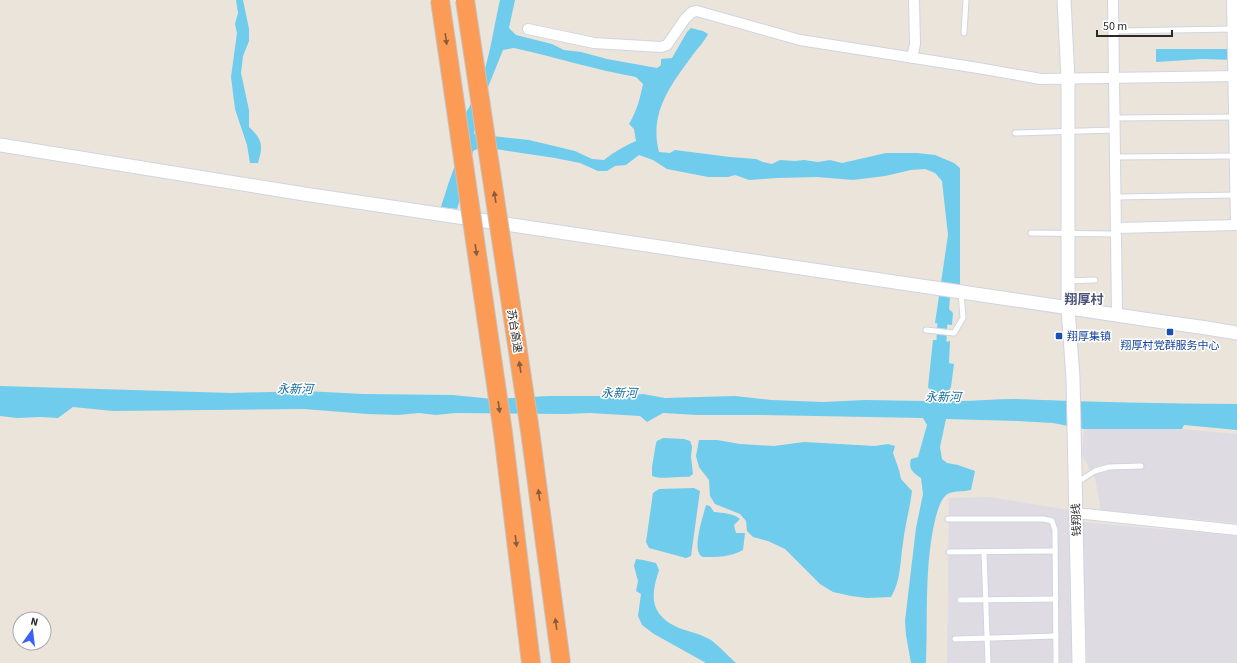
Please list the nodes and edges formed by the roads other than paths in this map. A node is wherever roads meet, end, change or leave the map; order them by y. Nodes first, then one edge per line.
1 (440, 0) edge
2 (465, 0) edge
3 (914, 0) edge
4 (966, 0) edge
5 (1064, 0) edge
6 (1113, 0) edge
7 (1232, 0) edge
8 (528, 29) dead end
9 (1235, 29) edge
10 (1113, 30) junction
11 (964, 33) dead end
12 (912, 58) junction
13 (1235, 76) edge
14 (1114, 78) junction
15 (1068, 79) junction
16 (1235, 117) edge
17 (1115, 118) junction
18 (1115, 130) junction
19 (1068, 132) junction
20 (1015, 133) dead end
21 (0, 145) edge
22 (1236, 156) edge
23 (1116, 158) junction
24 (1236, 195) edge
25 (1116, 197) junction
26 (1236, 225) edge
27 (1117, 231) junction
28 (1031, 233) dead end
29 (1068, 233) junction
30 (1095, 280) dead end
31 (1068, 281) junction
32 (961, 291) junction
33 (1068, 308) junction
34 (1117, 315) junction
35 (926, 330) dead end
36 (1237, 333) edge
37 (1141, 466) dead end
38 (1075, 483) junction
39 (1076, 513) junction
40 (948, 519) dead end
41 (1237, 530) edge
42 (1055, 551) junction
43 (949, 552) dead end
44 (984, 552) junction
45 (986, 599) junction
46 (1056, 599) junction
47 (960, 600) dead end
48 (1056, 636) junction
49 (987, 638) junction
50 (955, 639) dead end
51 (531, 663) edge
52 (561, 663) edge
53 (988, 663) edge
54 (1056, 663) edge
55 (1079, 663) edge

1 -> 51 highway, bridge
52 -> 2 highway, 苏台高速, bridge
3 - 12 street
4 - 11 lane
5 - 15 street, 钱翔线
6 - 10 street
7 - 9 street
8 - 12 street
9 - 10 lane
9 - 13 street
10 - 14 street
12 - 15 street
13 - 14 street
13 - 16 street
14 - 15 street
14 - 17 street
15 - 19 street, 钱翔线
16 - 17 lane
16 - 22 street
17 - 18 street
18 - 19 lane
18 - 23 street
19 - 20 lane
19 - 29 street, 钱翔线
21 - 32 street
22 - 23 lane
22 - 24 street
23 - 25 street
24 - 25 lane
24 - 26 street
25 - 27 street
26 - 27 street
27 - 29 lane
27 - 34 street
28 - 29 lane
29 - 31 street, 钱翔线
30 - 31 lane
31 - 33 street, 钱翔线
32 - 33 street
32 - 35 lane
33 - 34 street
33 - 38 street, 钱翔线
34 - 36 street
37 - 38 lane
38 - 39 street, 钱翔线
39 - 41 street
39 - 55 street, 钱翔线
40 - 42 lane
42 - 44 lane
42 - 46 lane
43 - 44 lane
44 - 45 lane
45 - 46 lane
45 - 47 lane
45 - 49 lane
46 - 48 lane
48 - 49 lane
48 - 54 lane
49 - 50 lane
49 - 53 lane

